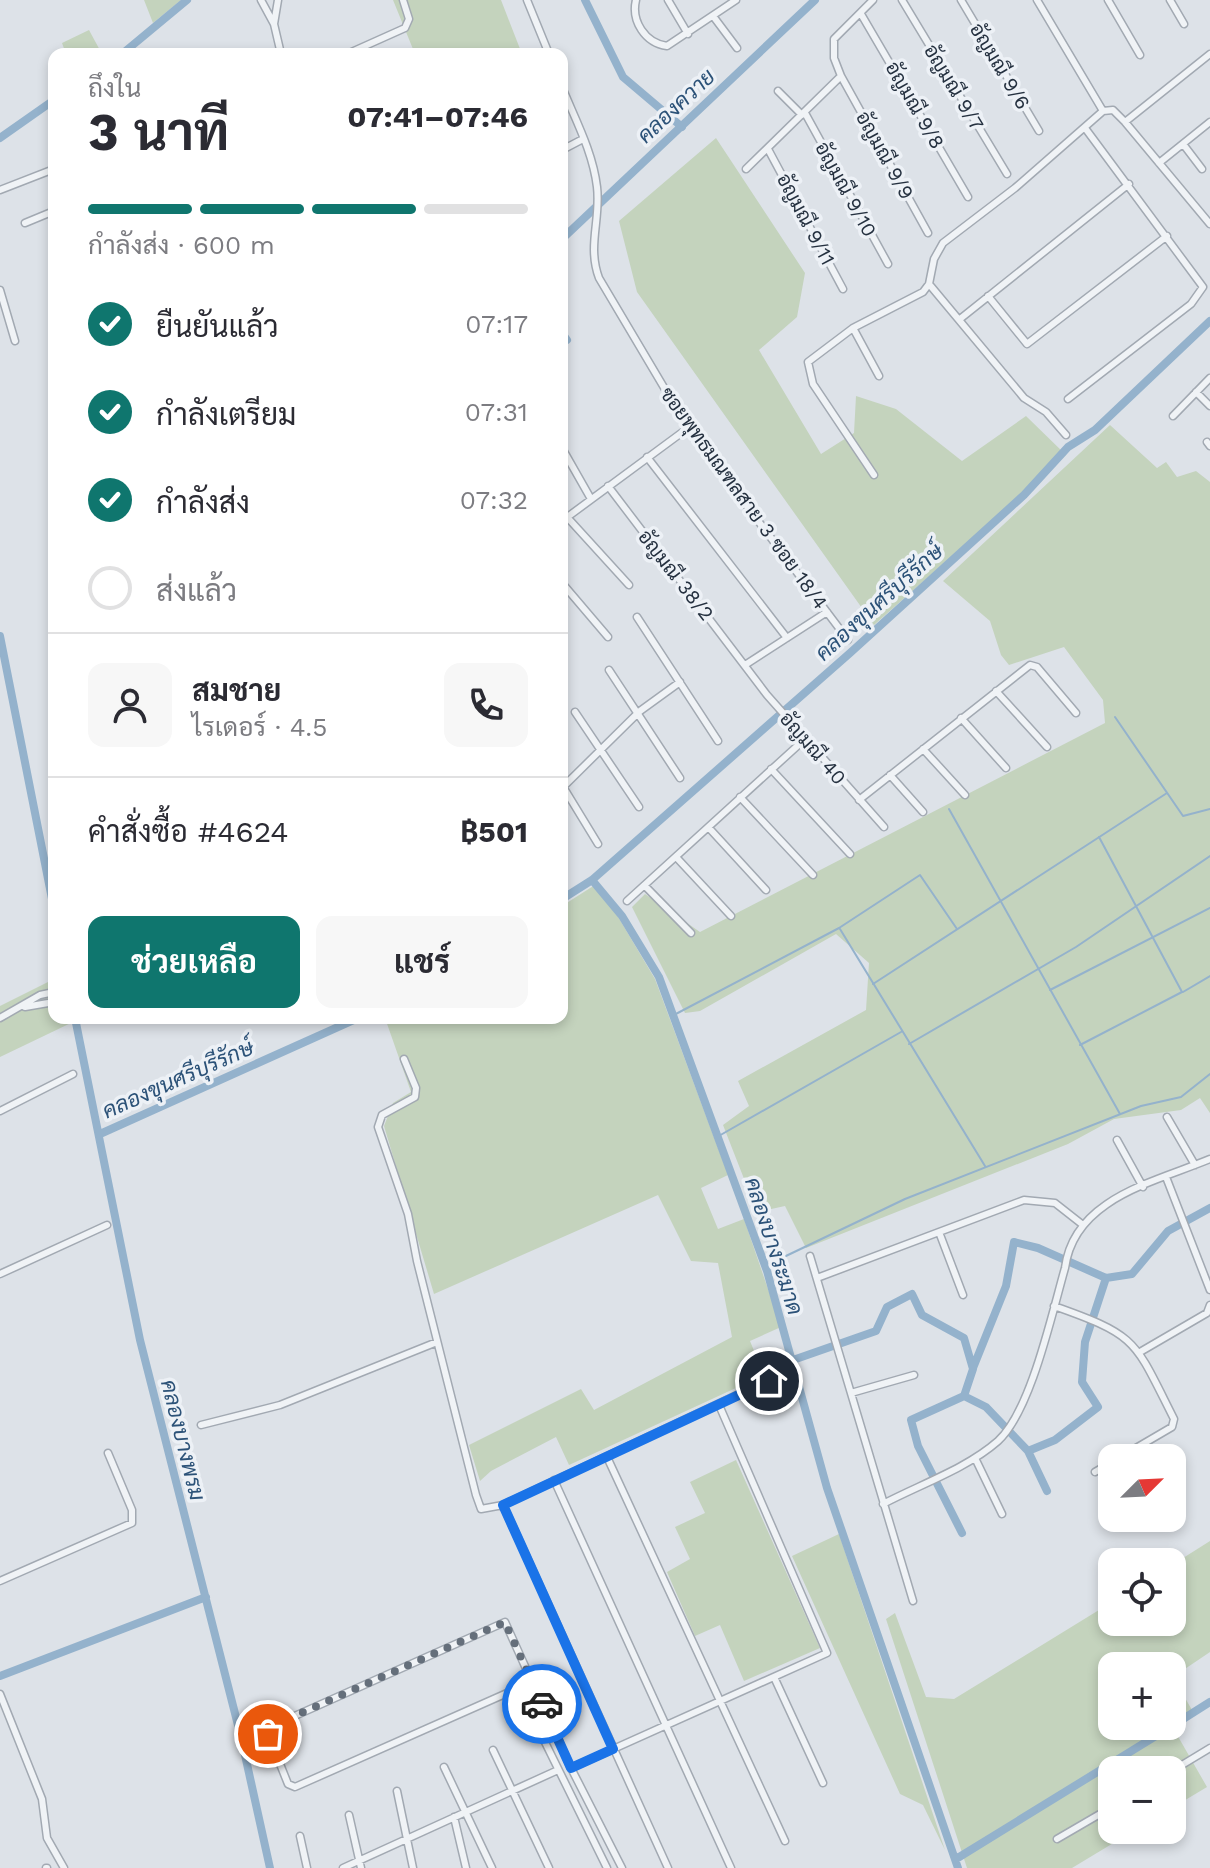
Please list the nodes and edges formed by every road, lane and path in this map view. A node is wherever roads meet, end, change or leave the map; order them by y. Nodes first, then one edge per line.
1 (261, 0) edge
2 (278, 0) edge
3 (403, 0) edge
4 (527, 0) edge
5 (636, 0) edge
6 (668, 0) edge
7 (873, 0) edge
8 (902, 0) edge
9 (961, 0) edge
10 (1037, 0) edge
11 (1108, 0) edge
12 (1170, 0) edge
13 (732, 1) edge
14 (861, 14) junction
15 (713, 16) junction
16 (274, 24) junction
17 (1184, 24) dead end
18 (688, 34) junction
19 (280, 48) edge
20 (360, 48) edge
21 (547, 48) edge
22 (737, 48) dead end
23 (1210, 54) edge
24 (1140, 55) dead end
25 (841, 76) junction
26 (778, 91) dead end
27 (568, 102) edge
28 (1103, 111) junction
29 (804, 114) junction
30 (1125, 122) junction
31 (1210, 122) edge
32 (1085, 128) junction
33 (1039, 131) dead end
34 (583, 139) junction
35 (1183, 144) junction
36 (568, 147) edge
37 (768, 149) junction
38 (1159, 163) junction
39 (746, 169) dead end
40 (1202, 169) dead end
41 (48, 171) edge
42 (1007, 174) dead end
43 (1129, 184) junction
44 (0, 190) edge
45 (968, 197) dead end
46 (48, 213) edge
47 (25, 223) dead end
48 (1210, 224) edge
49 (928, 233) dead end
50 (1167, 236) junction
51 (888, 264) dead end
52 (929, 284) junction
53 (843, 289) dead end
54 (0, 290) edge
55 (988, 296) junction
56 (960, 319) junction
57 (853, 328) junction
58 (15, 341) dead end
59 (879, 376) dead end
60 (1210, 378) edge
61 (1196, 392) junction
62 (1068, 399) dead end
63 (1210, 406) edge
64 (1173, 416) dead end
65 (688, 428) junction
66 (1066, 435) dead end
67 (647, 457) junction
68 (568, 459) edge
69 (874, 475) dead end
70 (608, 486) junction
71 (591, 499) junction
72 (568, 517) edge
73 (568, 522) edge
74 (629, 585) dead end
75 (568, 590) edge
76 (827, 612) junction
77 (637, 617) dead end
78 (608, 637) dead end
79 (787, 638) junction
80 (848, 640) dead end
81 (745, 665) junction
82 (609, 670) dead end
83 (680, 682) junction
84 (996, 691) junction
85 (575, 712) dead end
86 (637, 713) junction
87 (1076, 713) dead end
88 (961, 718) junction
89 (802, 736) junction
90 (718, 741) dead end
91 (1047, 747) dead end
92 (923, 749) junction
93 (601, 750) junction
94 (1006, 768) dead end
95 (771, 769) junction
96 (890, 775) junction
97 (680, 778) dead end
98 (568, 781) edge
99 (965, 795) dead end
100 (568, 796) edge
101 (740, 797) junction
102 (859, 800) junction
103 (639, 807) dead end
104 (923, 812) dead end
105 (884, 827) dead end
106 (709, 828) junction
107 (598, 844) dead end
108 (850, 854) dead end
109 (676, 857) junction
110 (813, 875) dead end
111 (645, 886) junction
112 (766, 890) dead end
113 (627, 901) dead end
114 (731, 916) dead end
115 (691, 933) dead end
116 (48, 993) edge
117 (48, 1003) edge
118 (22, 1007) junction
119 (0, 1018) edge
120 (404, 1059) dead end
121 (73, 1074) dead end
122 (0, 1111) edge
123 (1167, 1117) dead end
124 (1117, 1140) dead end
125 (1210, 1159) edge
126 (1195, 1165) junction
127 (1166, 1177) junction
128 (1143, 1187) junction
129 (107, 1225) dead end
130 (1083, 1225) junction
131 (939, 1232) junction
132 (1210, 1254) edge
133 (810, 1256) dead end
134 (1199, 1259) junction
135 (0, 1274) edge
136 (817, 1278) junction
137 (1210, 1290) edge
138 (963, 1295) dead end
139 (1210, 1305) edge
140 (1054, 1306) junction
141 (437, 1342) junction
142 (1140, 1352) junction
143 (794, 1368) dead end
144 (914, 1375) dead end
145 (851, 1393) junction
146 (719, 1405) junction
147 (201, 1425) dead end
148 (1142, 1444) edge
149 (108, 1453) dead end
150 (607, 1457) junction
151 (975, 1458) junction
152 (1098, 1470) edge
153 (1095, 1472) dead end
154 (554, 1480) junction
155 (883, 1504) junction
156 (503, 1505) junction
157 (1002, 1514) dead end
158 (0, 1581) edge
159 (913, 1601) dead end
160 (774, 1677) junction
161 (532, 1682) junction
162 (0, 1694) edge
163 (721, 1702) junction
164 (666, 1726) junction
165 (539, 1730) dead end
166 (1210, 1748) edge
167 (613, 1749) junction
168 (493, 1750) dead end
169 (1186, 1763) edge
170 (444, 1767) dead end
171 (571, 1768) junction
172 (558, 1770) junction
173 (823, 1783) dead end
174 (512, 1790) junction
175 (397, 1791) dead end
176 (464, 1813) junction
177 (349, 1815) dead end
178 (1098, 1815) edge
179 (454, 1817) junction
180 (300, 1836) dead end
181 (407, 1838) junction
182 (1057, 1839) dead end
183 (785, 1841) dead end
184 (360, 1864) edge
185 (62, 1865) edge
186 (48, 1867) edge
187 (307, 1868) edge
188 (343, 1868) edge
189 (413, 1868) edge
190 (466, 1868) edge
191 (492, 1868) edge
192 (549, 1868) edge
193 (607, 1868) edge
194 (622, 1868) edge
195 (668, 1868) edge
196 (731, 1868) edge

1 - 16 street
2 - 16 street
3 - 20 street
4 - 21 street
5 - 18 street
6 - 18 street
7 - 14 street
8 - 42 street, อัญมณี 9/7
9 - 33 street, อัญมณี 9/6
10 - 28 street
11 - 24 street
12 - 17 street
13 - 15 street
14 - 25 street
14 - 45 street, อัญมณี 9/8
15 - 18 street
15 - 22 street
16 - 19 street
23 - 30 street
25 - 29 street
25 - 49 street, อัญมณี 9/9
26 - 29 street, อัญมณี 9/10
27 - 34 street, ซอยพุทธมณฑลสาย 3 ซอย 18/4
28 - 30 street
28 - 32 street
29 - 37 street
29 - 51 street, อัญมณี 9/10
30 - 38 street
31 - 35 street
32 - 43 street
32 - 52 street
34 - 36 street
34 - 65 street, ซอยพุทธมณฑลสาย 3 ซอย 18/4
35 - 38 street
35 - 40 street
37 - 39 street
37 - 53 street, อัญมณี 9/11
38 - 48 street
41 - 44 street
43 - 50 street
43 - 55 street
46 - 47 street
50 - 55 street
50 - 62 street
52 - 56 street
52 - 57 street
54 - 58 street
55 - 56 street
56 - 66 street
57 - 59 street
57 - 69 street
60 - 61 street
61 - 63 street
61 - 64 street
65 - 67 street
65 - 76 street, ซอยพุทธมณฑลสาย 3 ซอย 18/4
67 - 70 street
67 - 79 street
68 - 71 street
70 - 71 street
70 - 81 street, อัญมณี 38/2
71 - 72 street
73 - 74 street
75 - 78 street
76 - 79 street
76 - 80 street, ซอยพุทธมณฑลสาย 3 ซอย 18/4
77 - 83 street
79 - 81 street
81 - 89 street, อัญมณี 40
82 - 86 street
83 - 86 street
83 - 90 street
84 - 87 street
84 - 88 street
84 - 91 street
85 - 93 street
86 - 93 street
86 - 97 street
88 - 92 street
88 - 94 street
89 - 95 street
89 - 102 street, อัญมณี 40
92 - 96 street
92 - 99 street
93 - 98 street
93 - 103 street
95 - 101 street
95 - 108 street
96 - 102 street
96 - 104 street
100 - 107 street
101 - 106 street
101 - 110 street
102 - 105 street, อัญมณี 40
106 - 109 street
106 - 112 street
109 - 111 street
109 - 114 street
111 - 113 street
111 - 115 street
116 - 118 street
117 - 118 street
118 - 119 street
120 - 141 street
121 - 122 street
123 - 126 street
124 - 128 street
125 - 126 street
126 - 127 street
127 - 128 street
127 - 134 street
128 - 130 street
129 - 135 street
130 - 131 street
130 - 140 street
131 - 136 street
131 - 138 street
132 - 134 street
133 - 136 street
134 - 137 street
136 - 145 street
139 - 142 street
140 - 142 street
140 - 151 street
141 - 147 street
141 - 156 street
142 - 148 street
143 - 146 street
144 - 145 street
145 - 155 street
146 - 150 street
146 - 160 street
149 - 158 street
150 - 154 street
150 - 163 street
151 - 155 street
151 - 157 street
152 - 153 street
154 - 156 street
154 - 164 street
155 - 159 street
156 - 167 street
160 - 163 street
160 - 173 street
161 - 161 street
161 - 171 street
162 - 185 street
163 - 164 street
163 - 183 street
164 - 167 street
164 - 196 street
165 - 172 street
166 - 169 street
167 - 171 street
167 - 195 street
168 - 174 street
170 - 176 street
171 - 194 street
172 - 174 street
172 - 193 street
174 - 176 street
174 - 192 street
175 - 181 street
176 - 179 street
176 - 191 street
177 - 184 street
178 - 182 street
179 - 181 street
179 - 190 street
180 - 187 street
181 - 184 street
181 - 189 street
184 - 188 street
185 - 186 street

